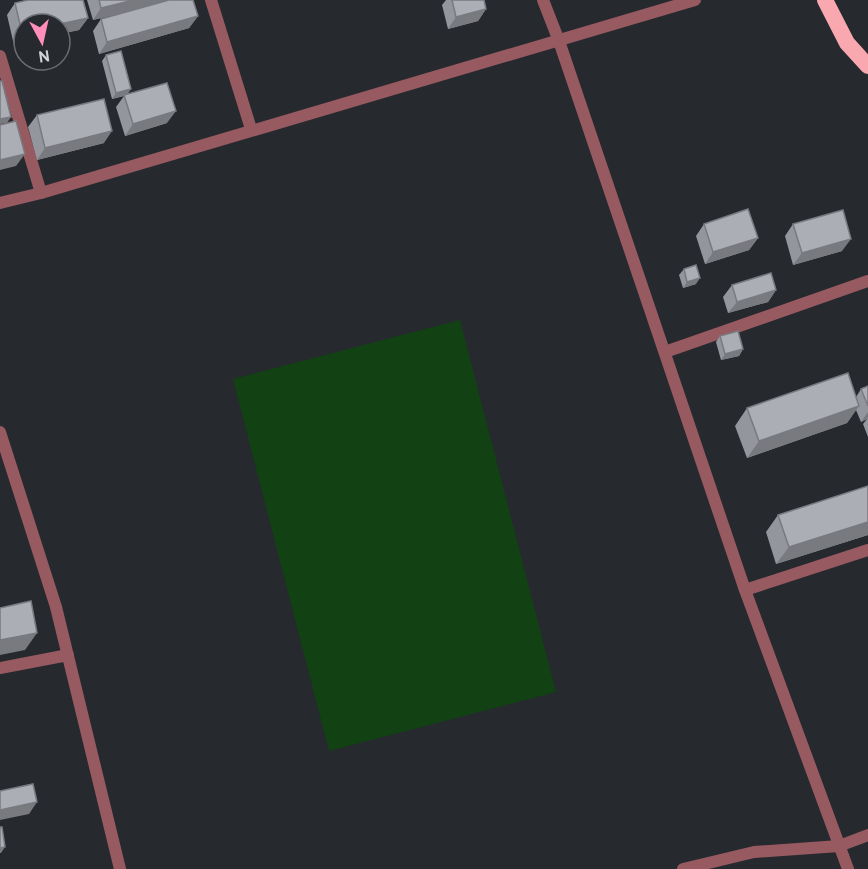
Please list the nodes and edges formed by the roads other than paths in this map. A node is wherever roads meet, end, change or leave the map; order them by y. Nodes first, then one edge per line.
1 (211, 0) edge
2 (543, 0) edge
3 (695, 0) edge
4 (825, 0) edge
5 (559, 41) junction
6 (0, 56) edge
7 (868, 66) edge
8 (251, 129) junction
9 (41, 193) junction
10 (0, 203) edge
11 (868, 281) edge
12 (665, 352) junction
13 (1, 436) edge
14 (868, 550) edge
15 (745, 590) junction
16 (68, 656) junction
17 (0, 668) edge
18 (868, 835) edge
19 (839, 846) junction
20 (120, 869) edge
21 (683, 869) edge
22 (848, 869) edge

1 - 8 street
2 - 5 street
3 - 5 street
4 - 7 highway
5 - 8 street
5 - 12 street
6 - 9 street
8 - 9 street
9 - 10 street
11 - 12 street
12 - 15 street
13 - 16 street
14 - 15 street
15 - 19 street
16 - 17 street
16 - 20 street
18 - 19 street
19 - 21 street
19 - 22 street

